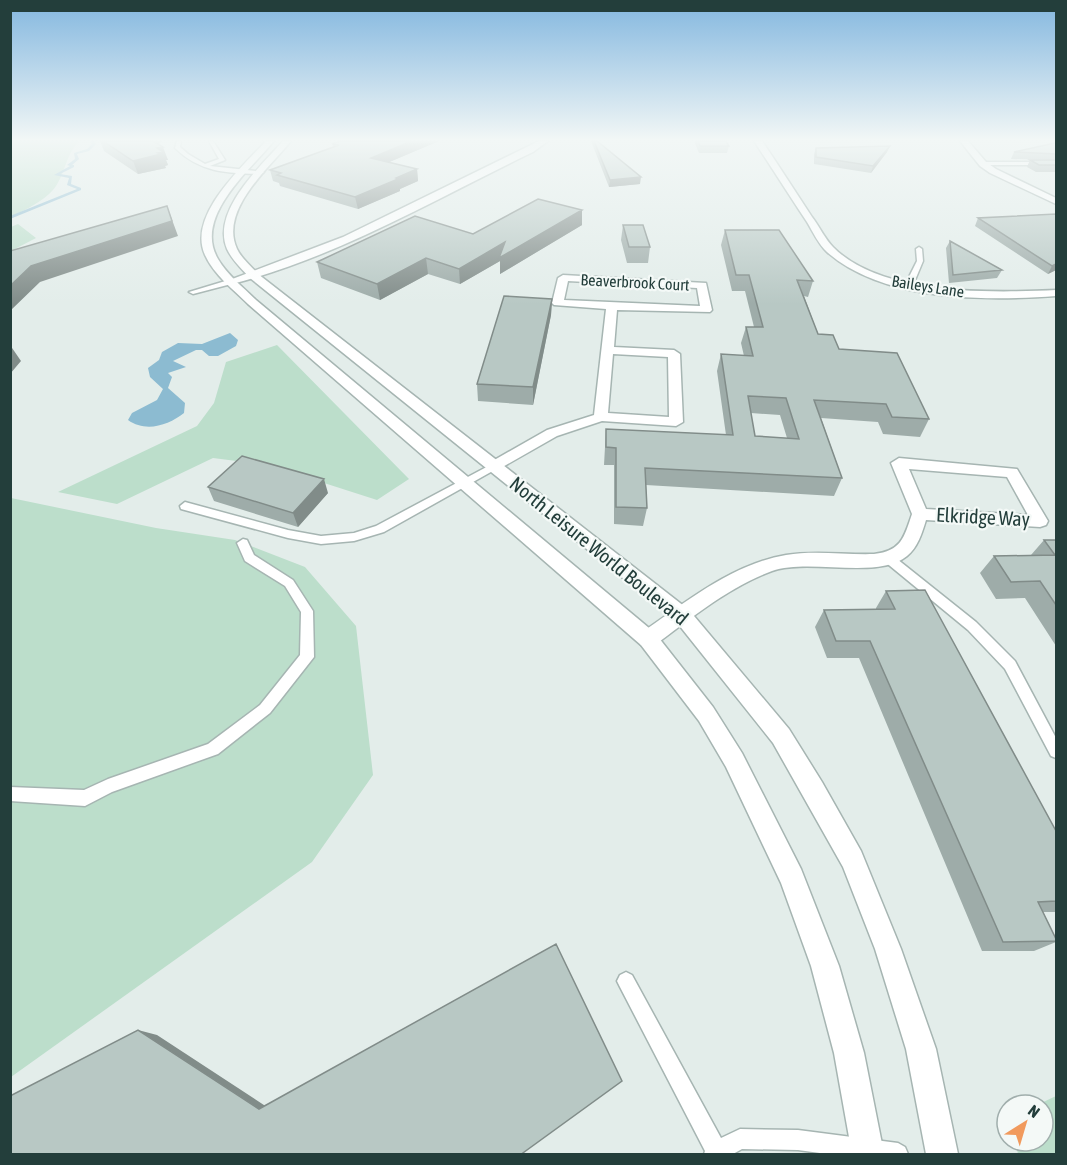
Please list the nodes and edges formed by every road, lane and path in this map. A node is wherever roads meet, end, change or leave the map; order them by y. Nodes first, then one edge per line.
1 (226, 195) edge
2 (240, 195) edge
3 (437, 195) edge
4 (794, 195) edge
5 (920, 249) dead end
6 (254, 276) junction
7 (232, 281) junction
8 (909, 285) junction
9 (193, 292) dead end
10 (1056, 293) edge
11 (612, 306) junction
12 (608, 350) junction
13 (601, 417) junction
14 (494, 466) junction
15 (465, 483) junction
16 (185, 506) dead end
17 (921, 514) junction
18 (243, 543) dead end
19 (888, 558) junction
20 (682, 615) junction
21 (648, 639) junction
22 (1056, 751) edge
23 (10, 794) edge
24 (626, 981) dead end
25 (867, 1152) edge
26 (715, 1154) edge
27 (898, 1155) edge
28 (942, 1155) edge

1 - 7 street, North Leisure World Boulevard
2 - 6 street, North Leisure World Boulevard
3 - 6 street
4 - 8 street, Baileys Lane
5 - 8 lane
6 - 7 street
6 - 14 street, North Leisure World Boulevard
7 - 9 lane
7 - 15 street, North Leisure World Boulevard
8 - 10 street, Baileys Lane
11 - 11 street, Beaverbrook Court
11 - 12 street, Beaverbrook Court
12 - 13 street, Beaverbrook Court
12 - 13 street
13 - 14 street
14 - 15 lane
14 - 20 street, North Leisure World Boulevard
15 - 16 lane
15 - 21 street, North Leisure World Boulevard
17 - 17 street, Elkridge Way
17 - 19 street, Elkridge Way
18 - 23 lane
19 - 20 street
19 - 22 lane
20 - 21 street
20 - 28 street, North Leisure World Boulevard
21 - 25 street, North Leisure World Boulevard
24 - 26 lane
25 - 26 lane
25 - 27 lane

